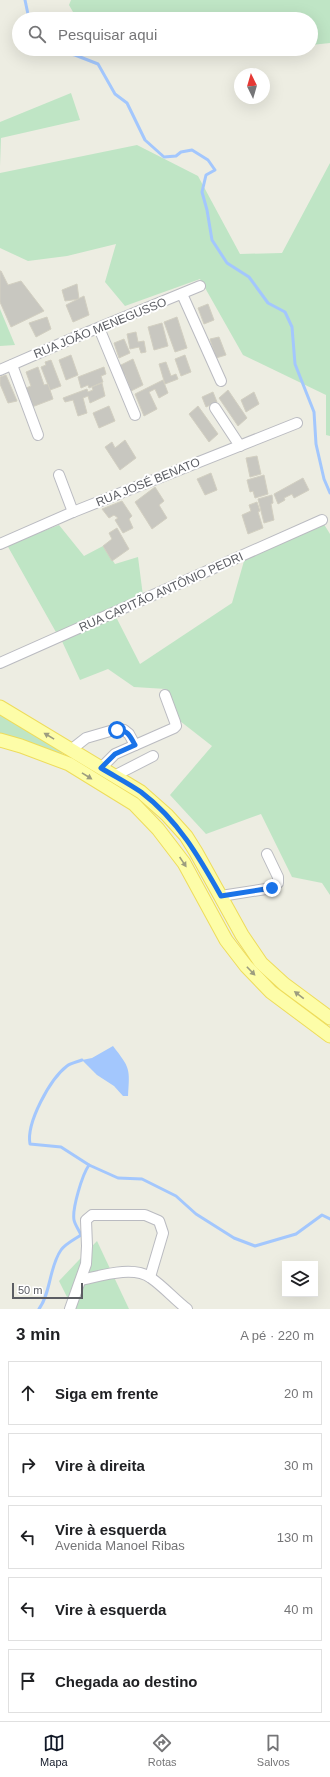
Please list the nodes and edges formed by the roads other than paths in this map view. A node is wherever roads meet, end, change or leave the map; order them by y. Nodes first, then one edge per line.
1 (200, 286) dead end
2 (182, 294) junction
3 (99, 328) junction
4 (12, 365) junction
5 (0, 370) edge
6 (221, 381) dead end
7 (215, 408) dead end
8 (135, 415) dead end
9 (297, 423) dead end
10 (38, 435) dead end
11 (240, 446) junction
12 (59, 475) dead end
13 (73, 512) junction
14 (322, 520) dead end
15 (0, 544) edge
16 (0, 664) edge
17 (165, 695) dead end
18 (0, 707) edge
19 (0, 740) edge
20 (135, 745) junction
21 (72, 749) junction
22 (153, 756) dead end
23 (101, 768) junction
24 (114, 776) junction
25 (267, 854) dead end
26 (221, 896) junction
27 (330, 1018) edge
28 (330, 1036) edge
29 (150, 1277) junction
30 (80, 1280) junction
31 (70, 1309) edge
32 (187, 1309) edge

1 - 2 street, RUA JOÃO MENEGUSSO
2 - 3 street, RUA JOÃO MENEGUSSO
2 - 6 street
3 - 4 street, RUA JOÃO MENEGUSSO
3 - 8 street
4 - 5 street, RUA JOÃO MENEGUSSO
4 - 10 street
7 - 11 street
9 - 11 street, RUA JOSÉ BENATO
11 - 13 street, RUA JOSÉ BENATO
12 - 13 street
13 - 15 street, RUA JOSÉ BENATO
14 - 16 street, RUA CAPITÃO ANTÔNIO PEDRI
17 - 20 street
21 -> 18 main road
19 -> 28 main road
20 - 21 street
20 - 23 street
21 - 23 main road
22 - 24 street
23 - 24 main road
24 - 26 main road
25 - 26 street
27 -> 26 main road
29 - 30 street
29 - 30 street
29 - 32 street
30 - 31 street

